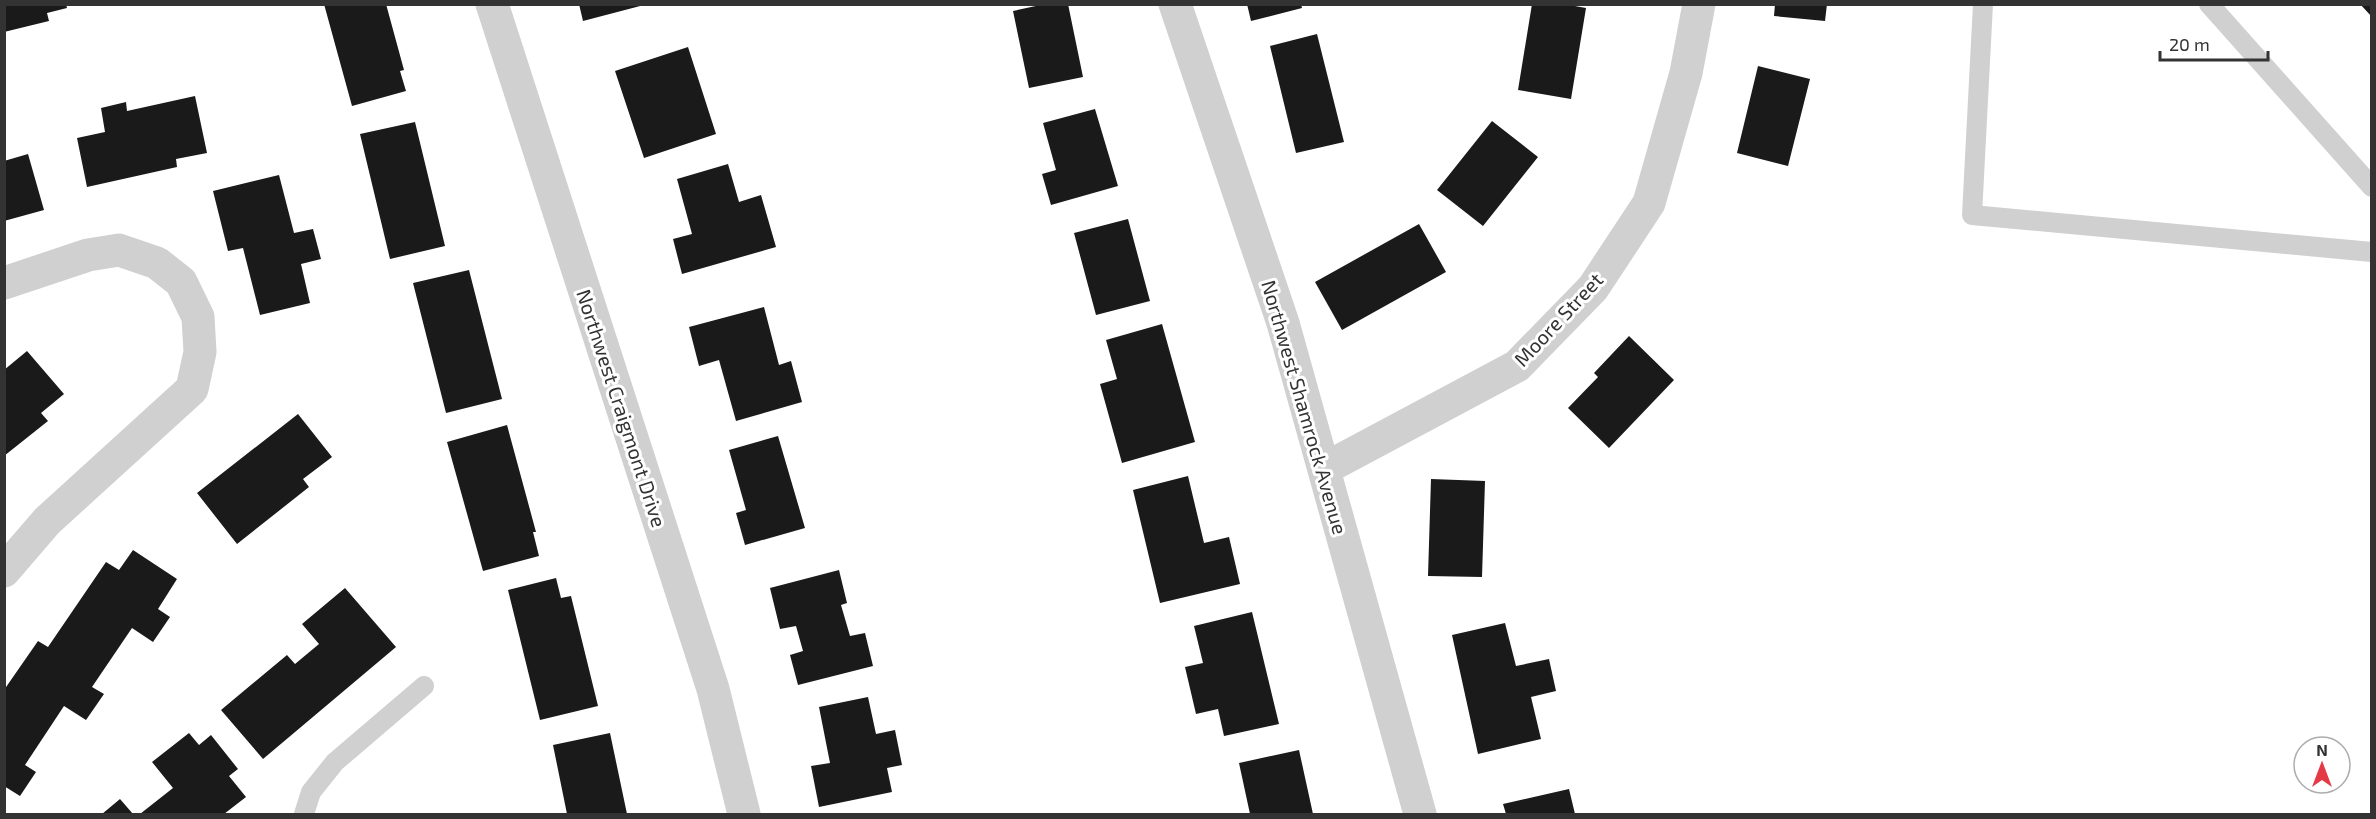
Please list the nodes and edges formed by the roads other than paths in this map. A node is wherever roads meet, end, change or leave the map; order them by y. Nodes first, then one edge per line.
1 (492, 4) edge
2 (1175, 4) edge
3 (1699, 4) edge
4 (1983, 4) edge
5 (2209, 4) edge
6 (2372, 187) edge
7 (2372, 252) edge
8 (4, 283) edge
9 (1324, 469) junction
10 (4, 571) edge
11 (424, 686) dead end
12 (304, 814) edge
13 (744, 814) edge
14 (1420, 814) edge

1 - 13 street, Northwest Craigmont Drive
2 - 9 street, Northwest Shamrock Avenue
3 - 9 street, Moore Street
4 - 7 lane
5 - 6 lane
8 - 10 street
9 - 14 street, Northwest Shamrock Avenue
11 - 12 lane

